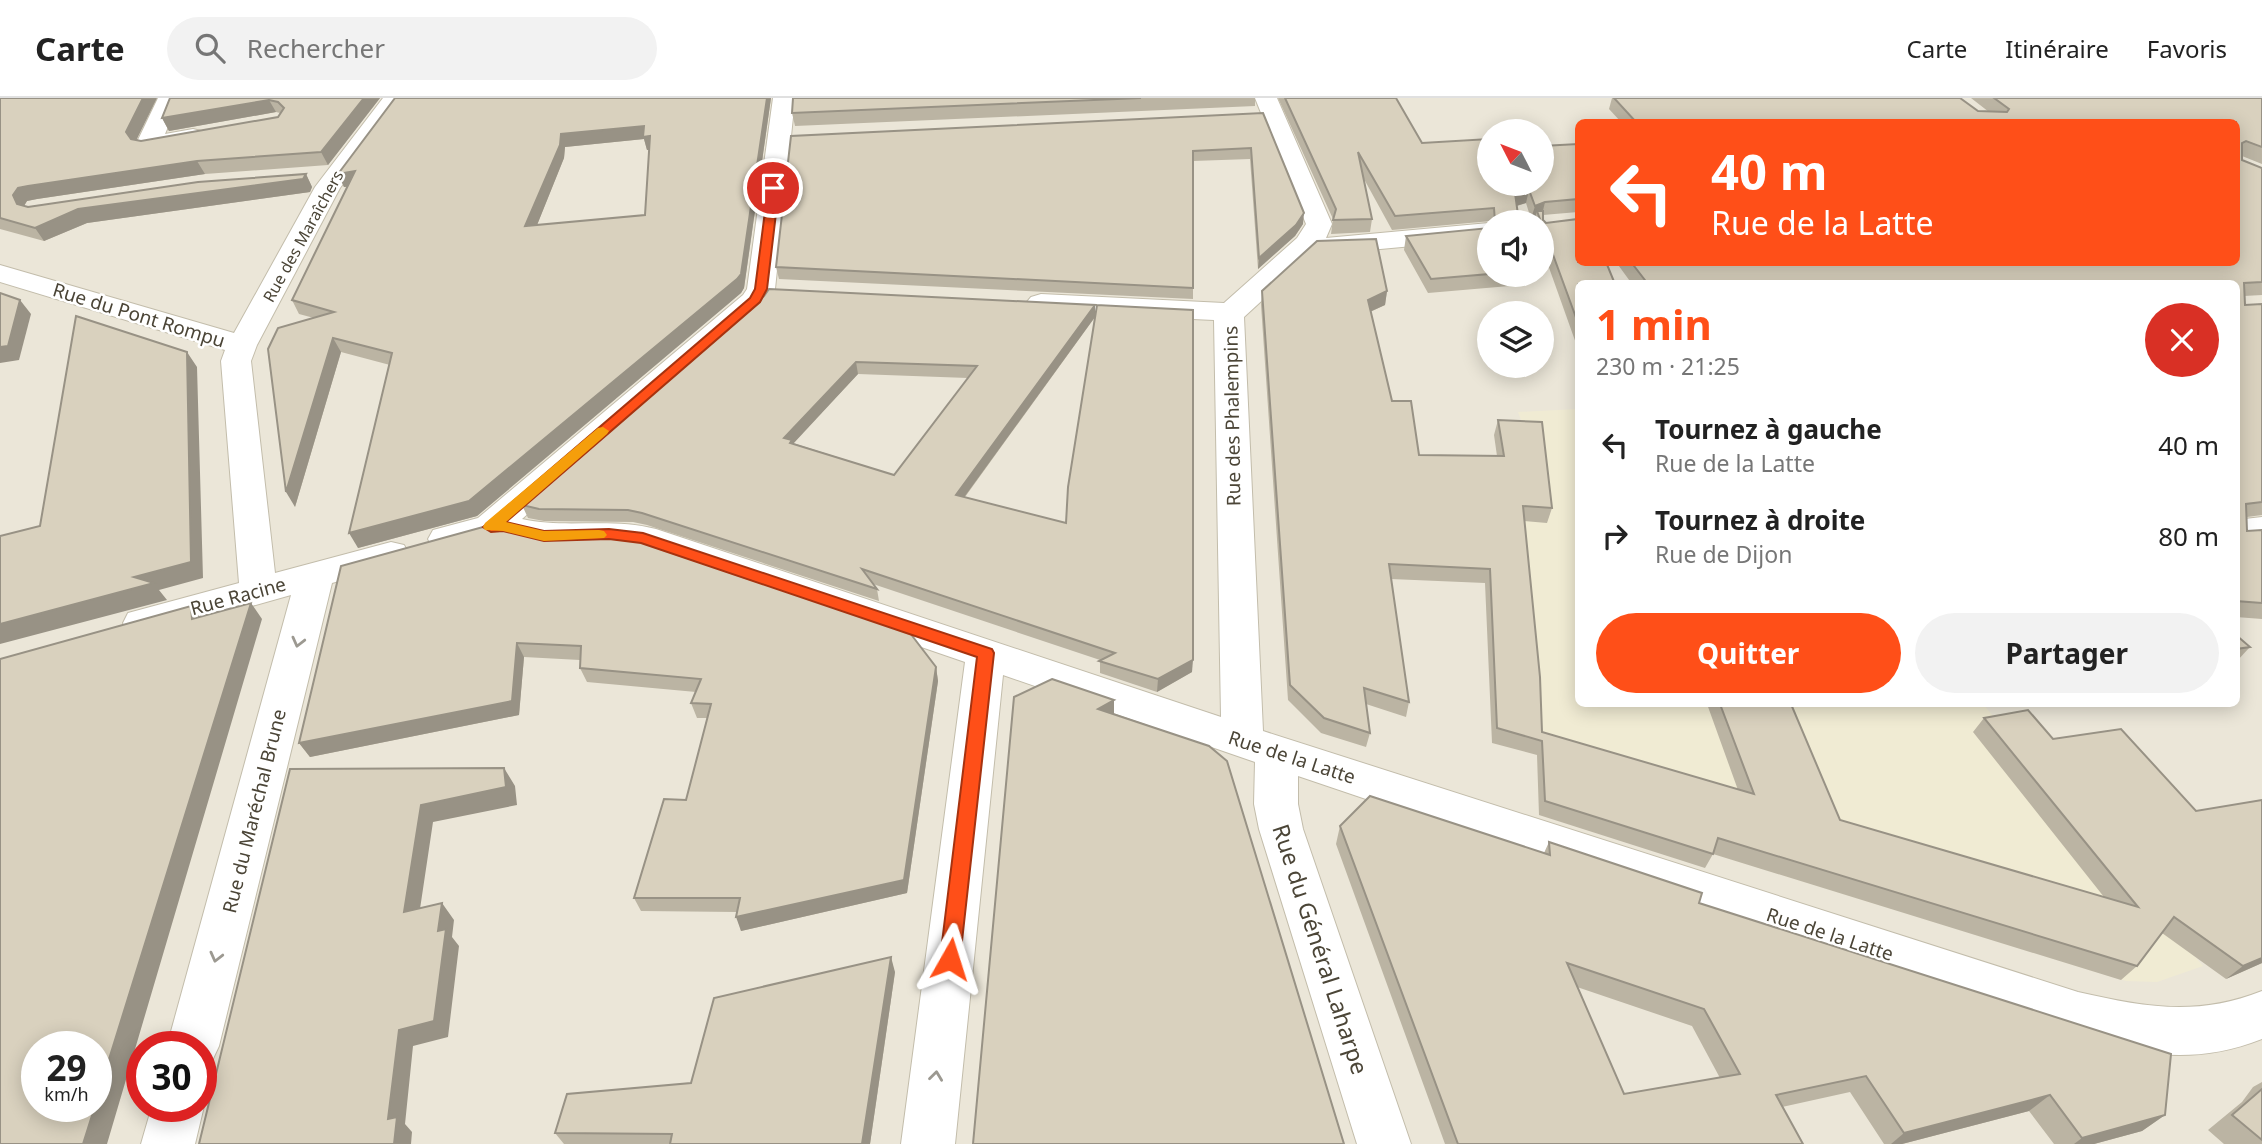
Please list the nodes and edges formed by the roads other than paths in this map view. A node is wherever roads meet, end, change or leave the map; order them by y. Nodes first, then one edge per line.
1 (169, 98) edge
2 (178, 98) edge
3 (188, 98) edge
4 (395, 98) edge
5 (784, 98) edge
6 (1261, 109) edge
7 (212, 133) edge
8 (337, 174) junction
9 (310, 177) dead end
10 (1477, 232) edge
11 (1307, 244) junction
12 (0, 274) edge
13 (1010, 302) edge
14 (1231, 312) junction
15 (242, 345) junction
16 (491, 527) junction
17 (2262, 529) edge
18 (2240, 532) edge
19 (315, 576) junction
20 (258, 591) junction
21 (103, 633) edge
22 (986, 653) junction
23 (1259, 746) junction
24 (2253, 1030) edge
25 (197, 1031) edge
26 (174, 1122) edge
27 (168, 1144) edge
28 (928, 1144) edge
29 (1384, 1144) edge

1 - 7 street
2 - 3 street
4 - 8 street, Rue des Maraîchers
5 - 16 street
6 - 11 street
8 - 9 street
8 - 15 street, Rue des Maraîchers
10 - 11 street
11 - 14 street, Rue des Phalempins
12 - 15 street, Rue du Pont Rompu
13 - 14 street
14 - 23 street, Rue des Phalempins
15 - 20 street, Rue du Pont Rompu
16 - 19 street, Rue de la Latte
16 - 22 street, Rue de la Latte
17 - 18 street
19 - 20 street, Rue Racine
19 -> 25 street, Rue du Maréchal Brune
20 - 21 street, Rue Racine
22 - 23 street, Rue de la Latte
28 -> 22 street
23 - 24 street, Rue de la Latte
23 - 29 street, Rue du Général Laharpe
26 - 27 street

